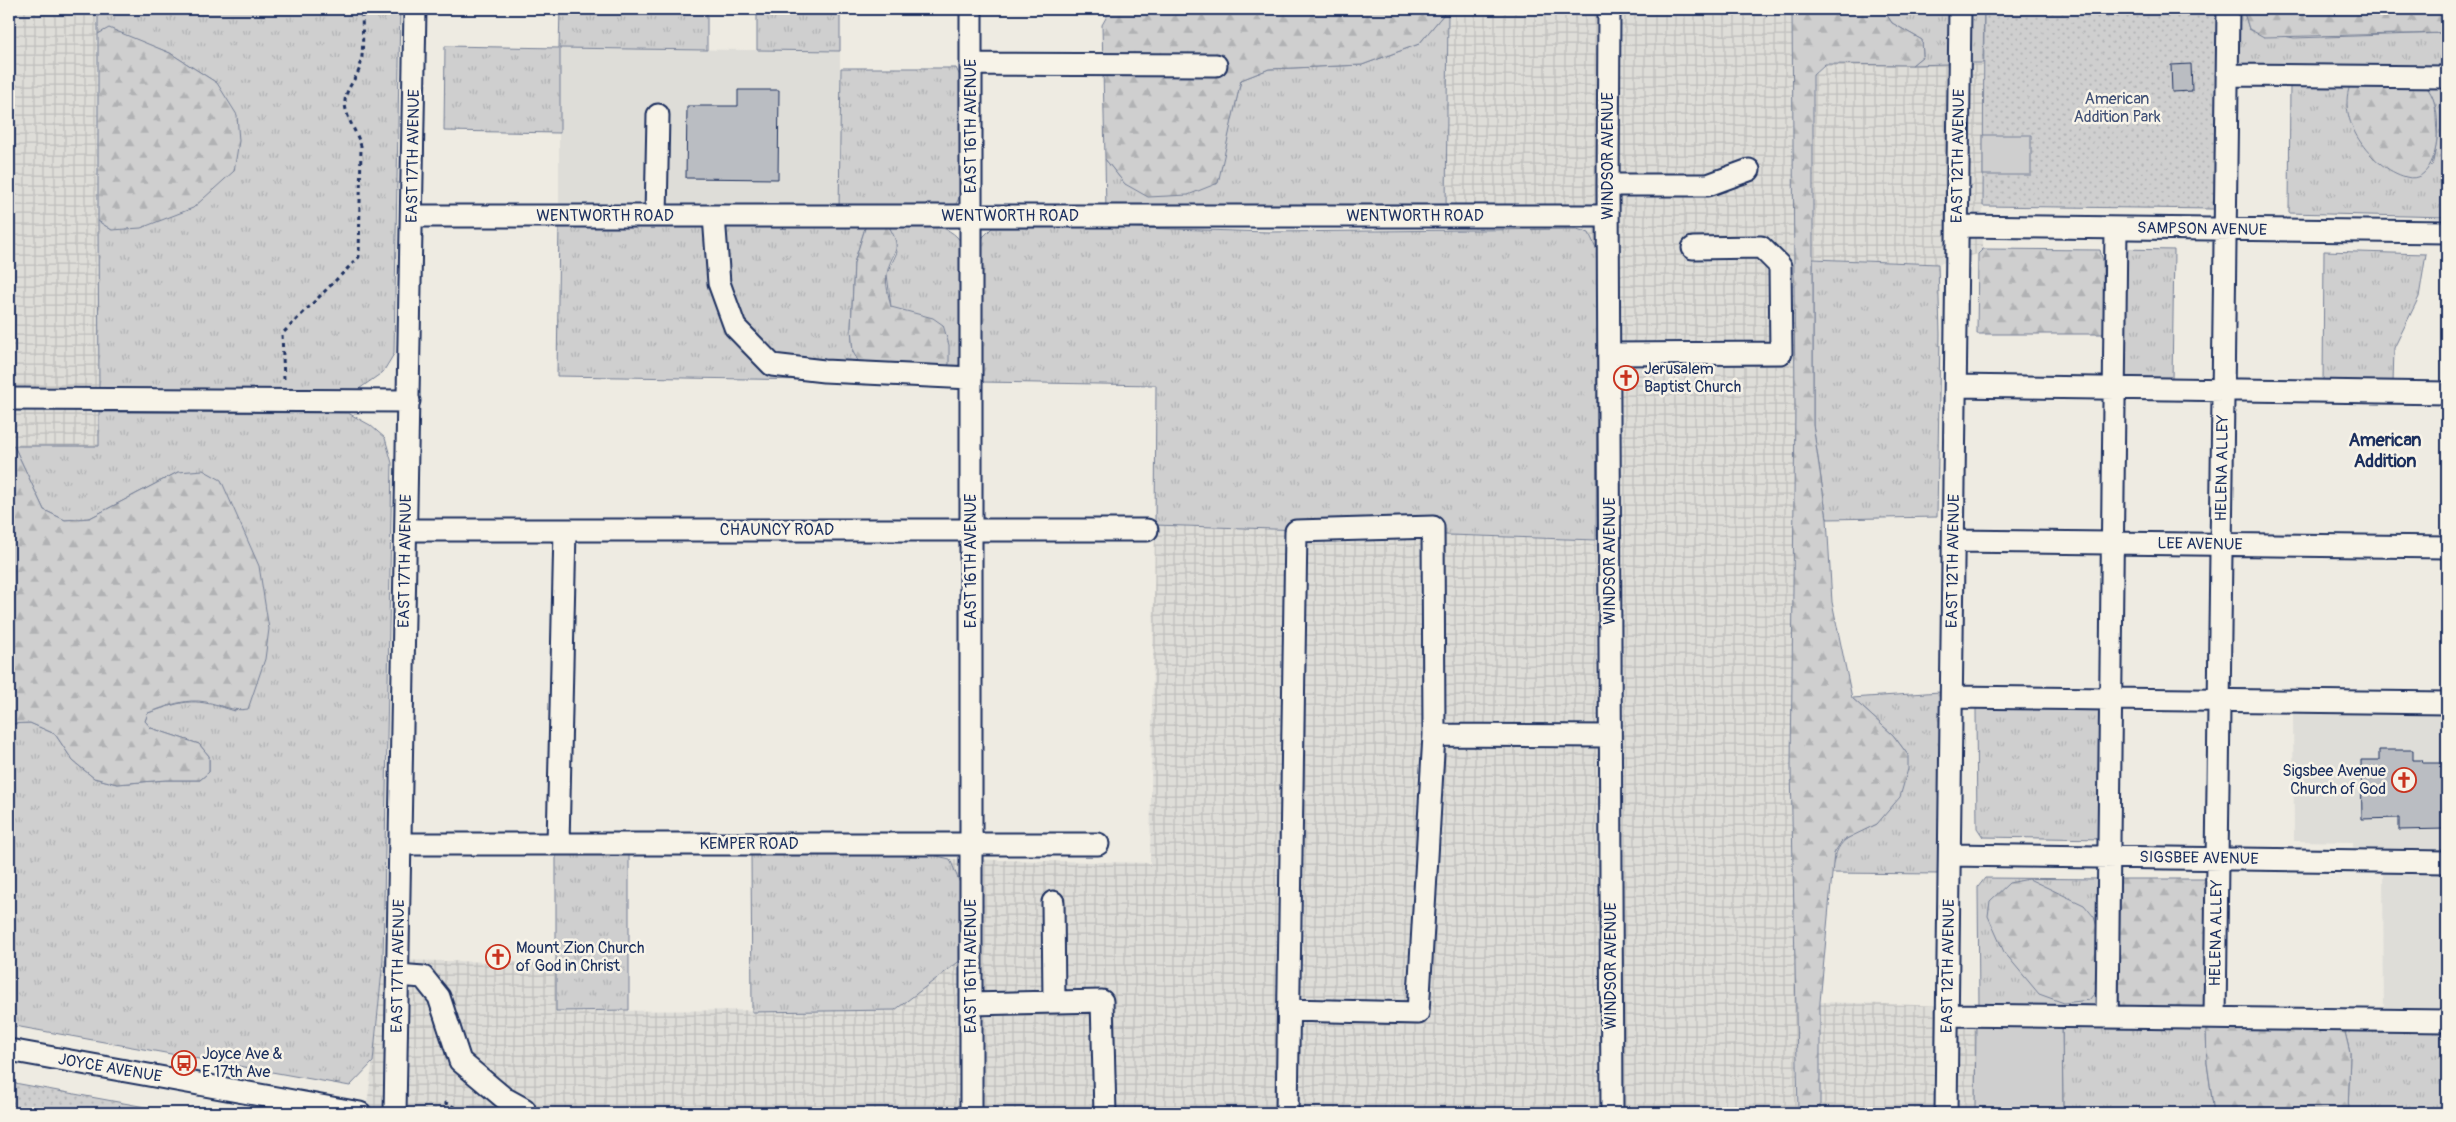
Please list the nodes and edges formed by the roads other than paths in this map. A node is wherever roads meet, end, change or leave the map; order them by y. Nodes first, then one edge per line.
1 (415, 9) edge
2 (971, 9) edge
3 (1609, 9) edge
4 (1960, 9) edge
5 (2228, 9) edge
6 (971, 64) junction
7 (1216, 65) dead end
8 (2227, 75) junction
9 (2447, 77) edge
10 (658, 115) dead end
11 (1749, 170) dead end
12 (1608, 185) junction
13 (412, 216) junction
14 (656, 216) junction
15 (714, 216) junction
16 (971, 216) junction
17 (1608, 216) junction
18 (1958, 226) junction
19 (2116, 228) junction
20 (2225, 229) junction
21 (2447, 232) edge
22 (1693, 248) dead end
23 (1609, 354) junction
24 (971, 378) junction
25 (1956, 386) junction
26 (2115, 388) junction
27 (2223, 390) junction
28 (2447, 393) edge
29 (9, 399) edge
30 (409, 401) junction
31 (406, 530) junction
32 (564, 530) junction
33 (971, 530) junction
34 (1147, 530) dead end
35 (1954, 541) junction
36 (2113, 543) junction
37 (2221, 544) junction
38 (2447, 548) edge
39 (1952, 697) junction
40 (2111, 699) junction
41 (2219, 700) junction
42 (2447, 704) edge
43 (1434, 735) junction
44 (1610, 736) junction
45 (401, 844) junction
46 (558, 844) junction
47 (971, 844) junction
48 (1098, 844) dead end
49 (1950, 855) junction
50 (2109, 857) junction
51 (2217, 859) junction
52 (2447, 862) edge
53 (1053, 902) dead end
54 (398, 975) junction
55 (1054, 1002) junction
56 (971, 1004) junction
57 (1288, 1010) junction
58 (1948, 1015) junction
59 (2107, 1017) junction
60 (2215, 1018) junction
61 (2447, 1021) edge
62 (9, 1050) edge
63 (360, 1113) edge
64 (395, 1113) edge
65 (524, 1113) edge
66 (971, 1113) edge
67 (1105, 1113) edge
68 (1287, 1113) edge
69 (1612, 1113) edge
70 (1946, 1113) edge

1 - 13 street, EAST 17TH AVENUE
2 - 6 street, EAST 16TH AVENUE
3 - 12 street, WINDSOR AVENUE
4 - 18 street, EAST 12TH AVENUE
5 - 8 street, HELENA ALLEY
6 - 7 street
6 - 16 street, EAST 16TH AVENUE
8 - 9 street
8 - 20 street, HELENA ALLEY
10 - 14 street
11 - 12 street
12 - 17 street, WINDSOR AVENUE
13 - 14 street, WENTWORTH ROAD
13 - 30 street, EAST 17TH AVENUE
14 - 15 street, WENTWORTH ROAD
15 - 16 street, WENTWORTH ROAD
15 - 24 street
16 - 17 street, WENTWORTH ROAD
16 - 24 street, EAST 16TH AVENUE
17 - 23 street, WINDSOR AVENUE
18 - 19 street, SAMPSON AVENUE
18 - 25 street, EAST 12TH AVENUE
19 - 20 street, SAMPSON AVENUE
19 - 26 street
20 - 21 street, SAMPSON AVENUE
20 - 27 street, HELENA ALLEY
22 - 23 street
23 - 44 street, WINDSOR AVENUE
24 - 33 street, EAST 16TH AVENUE
25 - 26 street
25 - 35 street, EAST 12TH AVENUE
26 - 27 street
26 - 36 street
27 - 28 street
27 - 37 street, HELENA ALLEY
29 - 30 street
30 - 31 street, EAST 17TH AVENUE
31 - 32 street, CHAUNCY ROAD
31 - 45 street, EAST 17TH AVENUE
32 - 33 street, CHAUNCY ROAD
32 - 46 street
33 - 34 street, CHAUNCY ROAD
33 - 47 street, EAST 16TH AVENUE
35 - 36 street, LEE AVENUE
35 - 39 street, EAST 12TH AVENUE
36 - 37 street, LEE AVENUE
36 - 40 street
37 - 38 street, LEE AVENUE
37 - 41 street, HELENA ALLEY
39 - 40 street
39 - 49 street, EAST 12TH AVENUE
40 - 41 street
40 - 50 street
41 - 42 street
41 - 51 street, HELENA ALLEY
43 - 44 street
43 - 57 street
43 - 57 street
44 - 69 street, WINDSOR AVENUE
45 - 46 street, KEMPER ROAD
45 - 54 street, EAST 17TH AVENUE
46 - 47 street, KEMPER ROAD
47 - 48 street, KEMPER ROAD
47 - 56 street, EAST 16TH AVENUE
49 - 50 street, SIGSBEE AVENUE
49 - 58 street, EAST 12TH AVENUE
50 - 51 street, SIGSBEE AVENUE
50 - 59 street
51 - 52 street, SIGSBEE AVENUE
51 - 60 street, HELENA ALLEY
53 - 55 street
54 - 64 street, EAST 17TH AVENUE
54 - 65 street
55 - 56 street
55 - 67 street
56 - 66 street, EAST 16TH AVENUE
57 - 68 street
58 - 59 street
58 - 70 street, EAST 12TH AVENUE
59 - 60 street
60 - 61 street
62 - 63 street, JOYCE AVENUE

